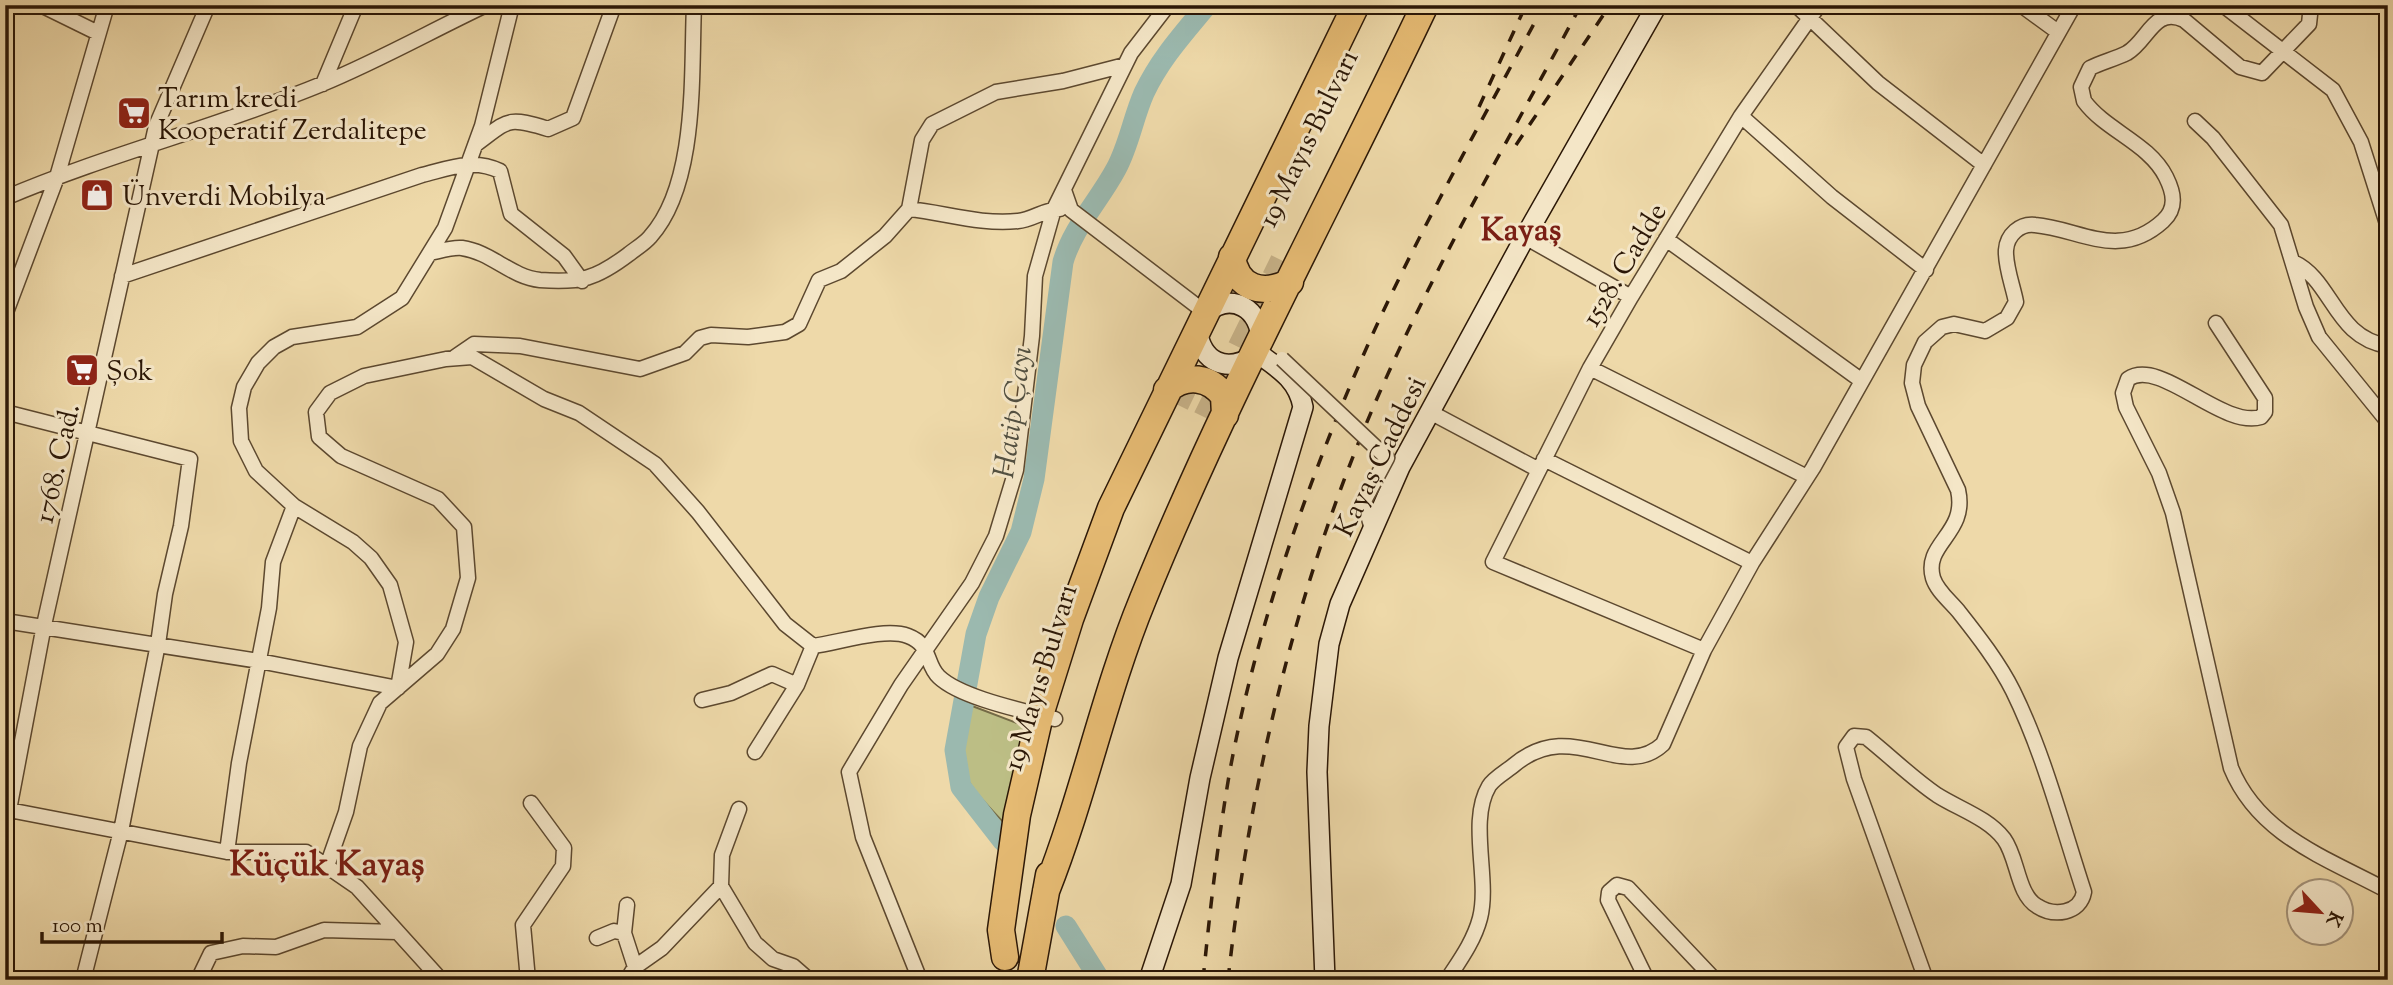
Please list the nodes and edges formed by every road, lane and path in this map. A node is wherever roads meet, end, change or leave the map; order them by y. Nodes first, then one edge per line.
1 (41, 5) edge
2 (107, 5) edge
3 (208, 5) edge
4 (356, 5) edge
5 (486, 5) edge
6 (512, 5) edge
7 (614, 5) edge
8 (694, 5) edge
9 (1168, 5) edge
10 (1356, 5) edge
11 (1371, 5) edge
12 (1406, 5) edge
13 (1425, 5) edge
14 (1657, 5) edge
15 (1796, 5) edge
16 (1819, 5) edge
17 (2021, 5) edge
18 (2074, 5) edge
19 (2223, 5) edge
20 (2311, 5) edge
21 (1808, 19) junction
22 (2058, 32) junction
23 (98, 33) junction
24 (2283, 53) junction
25 (1125, 65) junction
26 (323, 84) junction
27 (1741, 116) junction
28 (2194, 121) dead end
29 (475, 145) junction
30 (151, 147) junction
31 (468, 163) junction
32 (1984, 165) junction
33 (57, 177) junction
34 (1064, 190) junction
35 (5, 198) edge
36 (909, 209) junction
37 (1054, 209) junction
38 (1072, 210) junction
39 (2388, 227) edge
40 (1525, 237) junction
41 (1666, 239) junction
42 (1242, 251) junction
43 (430, 253) junction
44 (2293, 262) junction
45 (1926, 270) junction
46 (1286, 271) junction
47 (121, 276) junction
48 (582, 281) junction
49 (1631, 297) junction
50 (5, 315) edge
51 (1201, 322) junction
52 (2216, 323) dead end
53 (2388, 346) edge
54 (1264, 354) junction
55 (454, 358) junction
56 (1590, 368) junction
57 (1862, 381) junction
58 (1172, 397) junction
59 (5, 412) edge
60 (1430, 412) junction
61 (1216, 416) junction
62 (2388, 422) edge
63 (88, 431) junction
64 (1541, 465) junction
65 (1807, 477) junction
66 (294, 506) junction
67 (1372, 529) junction
68 (1752, 563) junction
69 (5, 621) edge
70 (44, 625) junction
71 (158, 644) junction
72 (813, 646) junction
73 (926, 648) junction
74 (1704, 650) junction
75 (259, 661) junction
76 (797, 685) junction
77 (398, 688) junction
78 (702, 700) dead end
79 (1047, 717) junction
80 (21, 747) junction
81 (5, 748) edge
82 (755, 752) dead end
83 (531, 803) dead end
84 (739, 809) dead end
85 (7, 813) edge
86 (1021, 829) junction
87 (121, 831) junction
88 (227, 852) junction
89 (327, 866) junction
90 (721, 886) junction
91 (2388, 891) edge
92 (627, 905) dead end
93 (397, 932) junction
94 (624, 933) junction
95 (597, 938) dead end
96 (1004, 968) edge
97 (631, 973) edge
98 (83, 980) edge
99 (198, 980) edge
100 (441, 980) edge
101 (528, 980) edge
102 (809, 980) edge
103 (920, 980) edge
104 (1030, 980) edge
105 (1149, 980) edge
106 (1325, 980) edge
107 (1447, 980) edge
108 (1647, 980) edge
109 (1715, 980) edge
110 (1926, 980) edge

1 - 23 street
2 - 23 street
3 - 30 street, 1768. Cad.
4 - 26 street
5 - 26 street
6 - 29 street
7 - 29 street
8 - 48 street
9 - 25 street
10 - 42 highway
11 - 42 highway, 19 Mayıs Bulvarı
12 - 46 highway, 19 Mayıs Bulvarı
13 - 46 highway
14 - 40 street, Kayaş Caddesi
15 - 21 street
16 - 21 street, 1528. Cadde
17 - 22 street
18 - 22 street
19 - 24 street
20 - 24 street
21 - 27 street, 1528. Cadde
21 - 32 street
22 - 32 street
23 - 33 street
24 - 39 street
24 - 110 street
25 - 34 street
25 - 36 street
26 - 30 street
27 - 41 street, 1528. Cadde
27 - 45 street
28 - 44 street
29 - 31 street
30 - 33 street
30 - 47 street, 1768. Cad.
31 - 43 street
31 - 47 street
31 - 48 street
32 - 45 street
33 - 35 street
33 - 50 street
34 - 37 street
34 - 38 street
36 - 37 street
36 - 55 street
37 - 38 street
37 - 73 street
38 - 51 street
40 - 49 street
40 - 60 street, Kayaş Caddesi
41 - 49 street, 1528. Cadde
41 - 57 street
42 - 46 highway
42 - 51 highway
43 - 48 street
43 - 66 street
44 - 53 street
44 - 62 street
45 - 57 street
46 - 54 highway
47 - 63 street, 1768. Cad.
49 - 56 street, 1528. Cadde
51 - 54 street
51 - 54 street
51 - 58 highway
52 - 91 street
54 - 61 highway
54 - 67 street, bridge
54 - 105 street
55 - 72 street
55 - 77 street
56 - 64 street, 1528. Cadde
56 - 65 street
57 - 65 street
58 - 61 highway
58 - 79 highway
59 - 63 street
60 - 64 street
60 - 67 street, Kayaş Caddesi
61 - 104 highway
63 - 70 street, 1768. Cad.
63 - 71 street
64 - 68 street
64 - 74 street, 1528. Cadde
65 - 68 street
66 - 75 street
66 - 77 street
67 - 106 street, Kayaş Caddesi
68 - 74 street
69 - 70 street
70 - 71 street
70 - 80 street, 1768. Cad.
71 - 75 street
71 - 87 street
72 - 73 street
72 - 76 street
73 - 79 street
73 - 103 street
74 - 107 street
75 - 77 street
75 - 88 street
76 - 78 street
76 - 82 street
77 - 89 street
79 - 86 highway
80 - 81 street
80 - 85 street, 1768. Cad.
83 - 101 street
84 - 90 street
85 - 87 street
86 - 96 highway
86 - 96 highway
87 - 88 street
87 - 98 street
88 - 89 street
89 - 93 street
90 - 97 street
90 - 102 street
92 - 94 street
93 - 99 street
93 - 100 street
94 - 95 street
94 - 97 street
108 - 109 street

